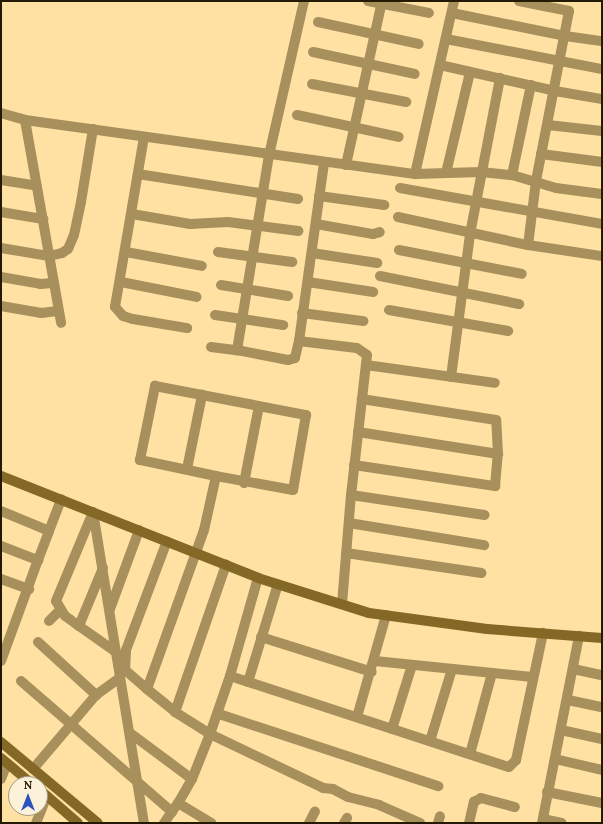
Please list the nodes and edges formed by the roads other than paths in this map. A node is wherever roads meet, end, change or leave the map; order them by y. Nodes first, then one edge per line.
1 (304, 1) edge
2 (368, 1) edge
3 (454, 1) edge
4 (519, 1) edge
5 (381, 2) edge
6 (429, 13) dead end
7 (452, 13) junction
8 (318, 22) dead end
9 (374, 34) junction
10 (565, 36) junction
11 (446, 39) junction
12 (602, 41) edge
13 (419, 44) dead end
14 (313, 52) dead end
15 (368, 63) junction
16 (561, 63) junction
17 (440, 65) junction
18 (602, 69) edge
19 (470, 72) junction
20 (415, 74) dead end
21 (500, 78) junction
22 (312, 84) dead end
23 (530, 85) junction
24 (555, 91) junction
25 (361, 94) junction
26 (602, 99) edge
27 (406, 102) dead end
28 (1, 113) edge
29 (297, 115) dead end
30 (25, 120) junction
31 (548, 125) junction
32 (353, 127) junction
33 (93, 129) junction
34 (602, 132) edge
35 (144, 136) junction
36 (399, 137) dead end
37 (541, 154) junction
38 (269, 155) junction
39 (602, 162) edge
40 (324, 163) junction
41 (346, 165) junction
42 (481, 172) junction
43 (446, 173) junction
44 (138, 174) junction
45 (415, 174) junction
46 (512, 175) junction
47 (1, 180) edge
48 (536, 181) junction
49 (37, 186) junction
50 (400, 188) dead end
51 (262, 194) junction
52 (602, 194) edge
53 (320, 196) junction
54 (298, 198) dead end
55 (475, 202) junction
56 (384, 205) dead end
57 (1, 212) edge
58 (533, 213) junction
59 (132, 214) junction
60 (398, 217) dead end
61 (43, 219) junction
62 (316, 224) junction
63 (602, 224) edge
64 (257, 226) junction
65 (298, 231) dead end
66 (380, 232) dead end
67 (470, 234) junction
68 (528, 245) junction
69 (1, 248) edge
70 (399, 250) dead end
71 (126, 252) junction
72 (218, 252) dead end
73 (312, 253) junction
74 (50, 256) junction
75 (602, 256) edge
76 (253, 258) junction
77 (292, 262) dead end
78 (377, 263) dead end
79 (466, 265) junction
80 (202, 266) dead end
81 (522, 274) dead end
82 (380, 276) dead end
83 (1, 277) edge
84 (121, 282) junction
85 (308, 282) junction
86 (53, 283) junction
87 (221, 285) dead end
88 (247, 289) junction
89 (373, 292) dead end
90 (462, 293) junction
91 (288, 296) dead end
92 (197, 297) dead end
93 (520, 304) dead end
94 (1, 306) edge
95 (389, 310) dead end
96 (58, 311) junction
97 (302, 313) junction
98 (215, 315) dead end
99 (242, 319) junction
100 (363, 321) dead end
101 (60, 323) dead end
102 (458, 323) junction
103 (283, 325) dead end
104 (187, 328) dead end
105 (508, 331) dead end
106 (299, 341) junction
107 (211, 347) dead end
108 (237, 350) junction
109 (366, 365) junction
110 (452, 377) junction
111 (495, 383) dead end
112 (202, 395) junction
113 (362, 399) junction
114 (258, 406) junction
115 (358, 432) junction
116 (498, 454) junction
117 (354, 465) junction
118 (187, 469) junction
119 (1, 476) edge
120 (216, 476) junction
121 (244, 483) junction
122 (351, 494) junction
123 (61, 499) junction
124 (1, 511) edge
125 (93, 512) junction
126 (485, 515) dead end
127 (349, 523) junction
128 (139, 530) junction
129 (49, 531) junction
130 (167, 541) junction
131 (484, 545) dead end
132 (1, 546) edge
133 (196, 552) junction
134 (346, 553) junction
135 (38, 560) junction
136 (226, 566) junction
137 (103, 568) junction
138 (482, 573) dead end
139 (258, 578) junction
140 (1, 579) edge
141 (278, 584) junction
142 (29, 589) junction
143 (342, 604) junction
144 (60, 610) junction
145 (110, 611) junction
146 (386, 615) junction
147 (49, 621) dead end
148 (79, 626) junction
149 (543, 633) junction
150 (579, 636) junction
151 (262, 637) junction
152 (602, 638) edge
153 (38, 642) dead end
154 (116, 652) junction
155 (1, 661) edge
156 (375, 662) junction
157 (412, 665) junction
158 (452, 669) junction
159 (573, 669) junction
160 (372, 672) junction
161 (492, 673) junction
162 (602, 675) edge
163 (230, 676) junction
164 (532, 677) junction
165 (120, 678) junction
166 (21, 681) dead end
167 (248, 682) junction
168 (147, 689) junction
169 (96, 695) junction
170 (568, 700) junction
171 (602, 707) edge
172 (175, 712) junction
173 (219, 714) junction
174 (357, 717) junction
175 (71, 724) junction
176 (392, 729) junction
177 (561, 730) junction
178 (130, 732) junction
179 (210, 734) junction
180 (602, 739) edge
181 (430, 741) junction
182 (1, 742) edge
183 (470, 754) junction
184 (555, 759) junction
185 (4, 761) edge
186 (33, 769) junction
187 (602, 770) edge
188 (22, 776) edge
189 (1, 779) edge
190 (192, 779) junction
191 (138, 782) junction
192 (438, 786) dead end
193 (547, 792) junction
194 (48, 797) edge
195 (602, 802) edge
196 (178, 803) junction
197 (515, 807) dead end
198 (315, 810) dead end
199 (172, 812) junction
200 (542, 821) edge
201 (414, 822) edge
202 (78, 823) edge
203 (98, 823) edge
204 (144, 823) edge
205 (164, 823) edge
206 (211, 823) edge
207 (309, 823) edge
208 (469, 823) edge
209 (562, 823) edge

1 - 38 street
2 - 5 street
3 - 7 street
4 - 10 street
5 - 6 street
5 - 9 street
7 - 10 street
7 - 11 street
8 - 9 street
9 - 13 street
9 - 15 street
10 - 12 street
10 - 16 street
11 - 16 street
11 - 17 street
14 - 15 street
15 - 20 street
15 - 25 street
16 - 18 street
16 - 24 street
17 - 19 street
17 - 45 street
19 - 21 street
19 - 43 street
21 - 23 street
21 - 42 street
22 - 25 street
23 - 24 street
23 - 46 street
24 - 26 street
24 - 31 street
25 - 27 street
25 - 32 street
28 - 30 street
29 - 32 street
30 - 33 street
30 - 49 street
31 - 34 street
31 - 37 street
32 - 36 street
32 - 41 street
33 - 35 street
33 - 74 street
35 - 38 street
35 - 44 street
37 - 39 street
37 - 48 street
38 - 40 street
38 - 51 street
40 - 41 street
40 - 53 street
41 - 45 street
42 - 43 street
42 - 46 street
42 - 55 street
43 - 45 street
44 - 51 street
44 - 59 street
46 - 48 street
47 - 49 street
48 - 52 street
48 - 58 street
49 - 61 street
50 - 55 street
51 - 54 street
51 - 64 street
53 - 56 street
53 - 62 street
55 - 58 street
55 - 67 street
57 - 61 street
58 - 63 street
58 - 68 street
59 - 64 street
59 - 71 street
60 - 67 street
61 - 74 street
62 - 66 street
62 - 73 street
64 - 65 street
64 - 76 street
67 - 68 street
67 - 79 street
68 - 75 street
69 - 74 street
70 - 79 street
71 - 80 street
71 - 84 street
72 - 76 street
73 - 78 street
73 - 85 street
74 - 86 street
76 - 77 street
76 - 88 street
79 - 81 street
79 - 90 street
82 - 90 street
83 - 86 street
84 - 92 street
84 - 104 street
85 - 89 street
85 - 97 street
86 - 96 street
87 - 88 street
88 - 91 street
88 - 99 street
90 - 93 street
90 - 102 street
94 - 96 street
95 - 102 street
96 - 101 street
97 - 100 street
97 - 106 street
98 - 99 street
99 - 103 street
99 - 108 street
102 - 105 street
102 - 110 street
106 - 108 street
106 - 109 street
107 - 108 street
109 - 110 street
109 - 113 street
110 - 111 street
112 - 114 street
112 - 118 street
112 - 118 street
113 - 115 street
113 - 116 street
114 - 121 street
114 - 121 street
115 - 116 street
115 - 117 street
116 - 117 street
117 - 122 street
118 - 120 street
119 - 123 street
120 - 121 street
120 - 133 street
122 - 126 street
122 - 127 street
123 - 125 street
123 - 129 street
124 - 129 street
125 - 128 street
125 - 137 street
125 - 144 street
127 - 131 street
127 - 134 street
128 - 130 street
128 - 145 street
129 - 135 street
130 - 133 street
130 - 168 street
132 - 135 street
133 - 136 street
133 - 168 street
134 - 138 street
134 - 143 street
135 - 142 street
136 - 139 street
136 - 172 street
137 - 145 street
137 - 148 street
139 - 141 street
139 - 163 street
140 - 142 street
141 - 143 street
141 - 151 street
142 - 155 street
143 - 146 street
144 - 147 street
144 - 148 street
145 - 154 street
146 - 149 street
146 - 156 street
148 - 154 street
149 - 150 street
149 - 164 street
150 - 152 street
150 - 159 street
151 - 160 street
151 - 167 street
153 - 169 street
154 - 165 street
156 - 157 street
156 - 160 street
157 - 158 street
157 - 176 street
158 - 161 street
158 - 181 street
159 - 162 street
159 - 170 street
160 - 174 street
161 - 164 street
161 - 183 street
163 - 167 street
163 - 173 street
164 - 183 street
165 - 169 street
165 - 178 street
166 - 175 street
167 - 174 street
168 - 172 street
169 - 175 street
170 - 171 street
170 - 177 street
172 - 179 street
173 - 179 street
173 - 192 street
174 - 176 street
175 - 186 street
175 - 191 street
176 - 181 street
177 - 180 street
177 - 184 street
178 - 190 street
178 - 191 street
179 - 190 street
179 - 201 street
181 - 183 street
182 - 186 street
184 - 187 street
184 - 193 street
185 - 188 street
185 - 189 street
186 - 203 street
190 - 196 street
191 - 199 street
191 - 204 street
193 - 195 street
193 - 200 street
194 - 202 street
196 - 199 street
196 - 206 street
197 - 208 street
198 - 207 street
199 - 205 street
200 - 209 street

